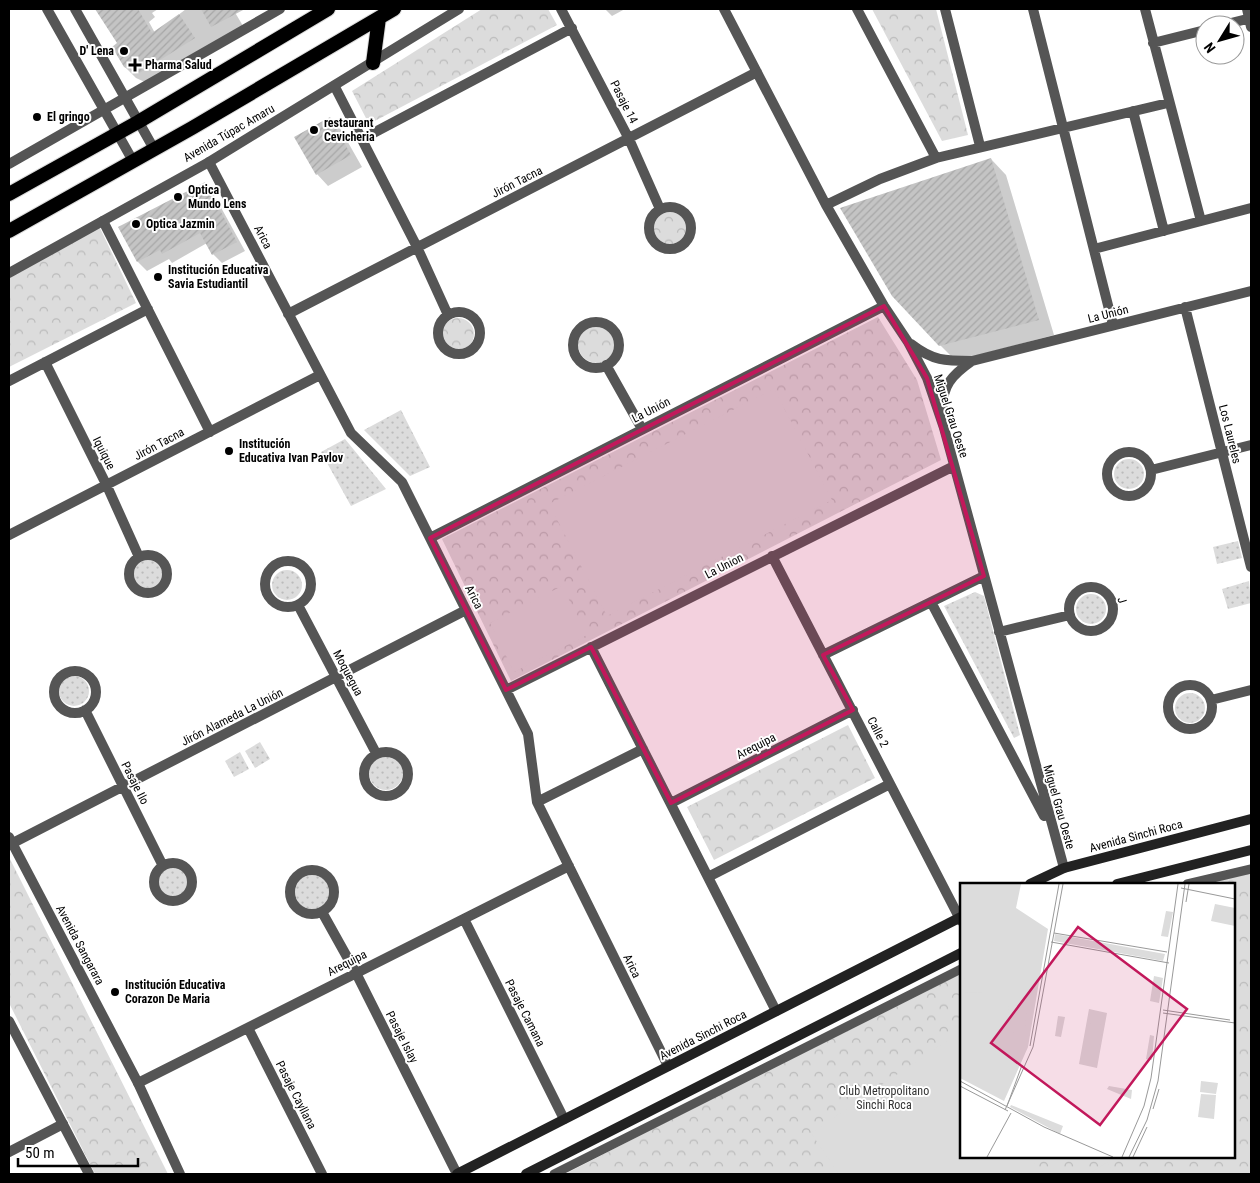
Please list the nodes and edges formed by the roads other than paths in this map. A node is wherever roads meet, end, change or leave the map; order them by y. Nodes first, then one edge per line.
1 (47, 9) edge
2 (75, 9) edge
3 (280, 9) edge
4 (328, 9) edge
5 (459, 9) edge
6 (561, 9) edge
7 (725, 9) edge
8 (857, 9) edge
9 (945, 9) edge
10 (1033, 9) edge
11 (1144, 9) edge
12 (386, 12) edge
13 (572, 28) junction
14 (1195, 32) edge
15 (1153, 43) junction
16 (373, 63) junction
17 (757, 72) junction
18 (335, 87) junction
19 (125, 99) junction
20 (1168, 103) junction
21 (103, 110) junction
22 (1132, 111) junction
23 (138, 122) junction
24 (1063, 127) junction
25 (116, 133) junction
26 (362, 139) junction
27 (629, 139) junction
28 (980, 146) junction
29 (154, 150) junction
30 (936, 158) junction
31 (133, 161) junction
32 (210, 162) junction
33 (9, 164) edge
34 (9, 194) edge
35 (826, 205) junction
36 (1251, 208) edge
37 (660, 209) junction
38 (103, 221) junction
39 (1201, 221) junction
40 (9, 231) edge
41 (1164, 231) junction
42 (417, 248) junction
43 (1094, 249) junction
44 (9, 273) edge
45 (1251, 290) edge
46 (884, 306) junction
47 (1185, 307) junction
48 (148, 309) junction
49 (288, 314) junction
50 (448, 315) junction
51 (1113, 325) junction
52 (908, 342) junction
53 (972, 361) junction
54 (44, 362) junction
55 (606, 366) junction
56 (320, 375) junction
57 (9, 381) edge
58 (944, 428) junction
59 (642, 429) junction
60 (210, 432) junction
61 (1251, 446) edge
62 (1222, 452) junction
63 (954, 466) junction
64 (1151, 470) junction
65 (107, 486) junction
66 (9, 535) edge
67 (430, 538) junction
68 (772, 556) junction
69 (139, 557) dead end
70 (1251, 567) edge
71 (984, 576) junction
72 (931, 602) junction
73 (298, 605) junction
74 (466, 610) junction
75 (1070, 616) junction
76 (999, 632) junction
77 (591, 647) junction
78 (824, 654) junction
79 (336, 676) junction
80 (506, 690) junction
81 (1251, 690) edge
82 (1212, 700) junction
83 (85, 710) junction
84 (853, 710) junction
85 (643, 749) junction
86 (376, 753) junction
87 (890, 784) junction
88 (123, 787) junction
89 (537, 802) junction
90 (671, 803) junction
91 (1251, 819) edge
92 (1053, 832) junction
93 (10, 841) edge
94 (1251, 850) edge
95 (163, 866) dead end
96 (568, 866) junction
97 (1064, 868) junction
98 (1251, 869) edge
99 (708, 877) junction
100 (1032, 883) edge
101 (1121, 883) edge
102 (1191, 883) edge
103 (322, 912) junction
104 (960, 917) edge
105 (464, 918) junction
106 (960, 920) edge
107 (960, 954) edge
108 (960, 970) edge
109 (356, 973) junction
110 (776, 1012) junction
111 (9, 1021) edge
112 (248, 1028) junction
113 (668, 1066) junction
114 (138, 1083) junction
115 (564, 1120) junction
116 (64, 1124) junction
117 (9, 1152) edge
118 (530, 1173) edge
119 (89, 1174) edge
120 (180, 1174) edge
121 (322, 1174) edge
122 (457, 1174) edge
123 (554, 1174) edge

1 - 21 street
2 - 19 street
3 - 19 street
4 - 23 highway
5 - 16 street, Avenida Túpac Amaru
6 - 13 street, Pasaje 14
7 - 17 street, Miguel Grau Oeste
8 - 30 street
9 - 28 street
10 - 24 street
11 - 15 street
12 - 16 highway
12 - 29 highway, Avenida Túpac Amaru
13 - 26 street
13 - 27 street, Pasaje 14
14 - 15 street
15 - 20 street
16 - 18 street, Avenida Túpac Amaru
17 - 27 street, Jirón Tacna
17 - 35 street, Miguel Grau Oeste
18 - 26 street
18 - 32 street, Avenida Túpac Amaru
19 - 21 street
19 - 23 street
20 - 22 street
20 - 39 street
21 - 25 street
21 - 33 street
22 - 24 street
22 - 41 street
23 - 25 highway
23 - 29 street
24 - 28 street
24 - 43 street
25 - 31 street
25 - 34 highway
26 - 42 street
27 - 37 street, Pasaje 14
27 - 42 street, Jirón Tacna
28 - 30 street
29 - 31 highway, Avenida Túpac Amaru
30 - 35 street
31 - 40 highway, Avenida Túpac Amaru
32 - 38 street, Avenida Túpac Amaru
32 - 49 street, Arica
35 - 46 street, Miguel Grau Oeste
36 - 39 street
37 - 37 street
38 - 44 street, Avenida Túpac Amaru
38 - 48 street
39 - 41 street
41 - 43 street
42 - 49 street, Jirón Tacna
42 - 50 street
43 - 51 street
45 - 47 street, La Unión
46 - 52 street, Miguel Grau Oeste
46 - 59 street, La Unión
47 - 51 street, La Unión
47 - 62 street, Los Laureles
48 - 54 street
48 - 60 street
49 - 56 street, Arica
50 - 50 street
51 - 53 street, La Unión
52 - 53 street, La Unión
52 - 58 street, Miguel Grau Oeste
53 - 58 street, La Unión
54 - 57 street
54 - 65 street, Iquique
55 - 55 street
55 - 59 street
56 - 60 street, Jirón Tacna
56 - 67 street, Arica
58 - 63 street, Miguel Grau Oeste
59 - 67 street, La Unión
60 - 65 street, Jirón Tacna
61 - 62 street
62 - 64 street
62 - 70 street, Los Laureles
63 - 68 street, La Union
63 - 71 street, Miguel Grau Oeste
64 - 64 street
65 - 66 street, Jirón Tacna
65 - 69 street, Iquique
67 - 74 street, Arica
68 - 77 street, La Union
68 - 78 street, Calle 2
71 - 72 street
71 - 76 street, Miguel Grau Oeste
72 - 78 street
72 - 92 street
73 - 73 street
73 - 79 street, Moquegua
74 - 79 street, Jirón Alameda La Unión
74 - 80 street, Arica
75 - 75 street, J
75 - 76 street
76 - 92 street, Miguel Grau Oeste
77 - 80 street, La Union
77 - 85 street
78 - 84 street, Calle 2
79 - 86 street, Moquegua
79 - 88 street, Jirón Alameda La Unión
80 - 89 street, Arica
81 - 82 street
82 - 82 street
83 - 83 street
83 - 88 street, Pasaje Ilo
84 - 87 street, Calle 2
84 - 90 street, Arequipa
85 - 89 street
85 - 90 street
86 - 86 street
87 - 99 street
87 - 104 street, Calle 2
88 - 93 street, Jirón Alameda La Unión
88 - 95 street, Pasaje Ilo
89 - 96 street, Arica
90 - 99 street
91 - 97 main road, Avenida Sinchi Roca
92 - 97 street, Miguel Grau Oeste
93 - 114 street, Avenida Sangarara
94 - 101 main road
96 - 105 street, Arequipa
96 - 113 street, Arica
97 - 100 main road, Avenida Sinchi Roca
98 - 102 lane
99 - 110 street
103 - 103 street
103 - 109 street, Pasaje Islay
105 - 109 street, Arequipa
105 - 115 street, Pasaje Camana
106 - 110 main road, Avenida Sinchi Roca
107 - 118 main road
108 - 123 lane
109 - 112 street, Arequipa
109 - 122 street, Pasaje Islay
110 - 113 main road, Avenida Sinchi Roca
111 - 116 street
112 - 114 street, Arequipa
112 - 121 street, Pasaje Cayllana
113 - 115 main road, Avenida Sinchi Roca
114 - 120 street, Avenida Sangarara
115 - 122 main road, Avenida Sinchi Roca
116 - 117 street
116 - 119 street

